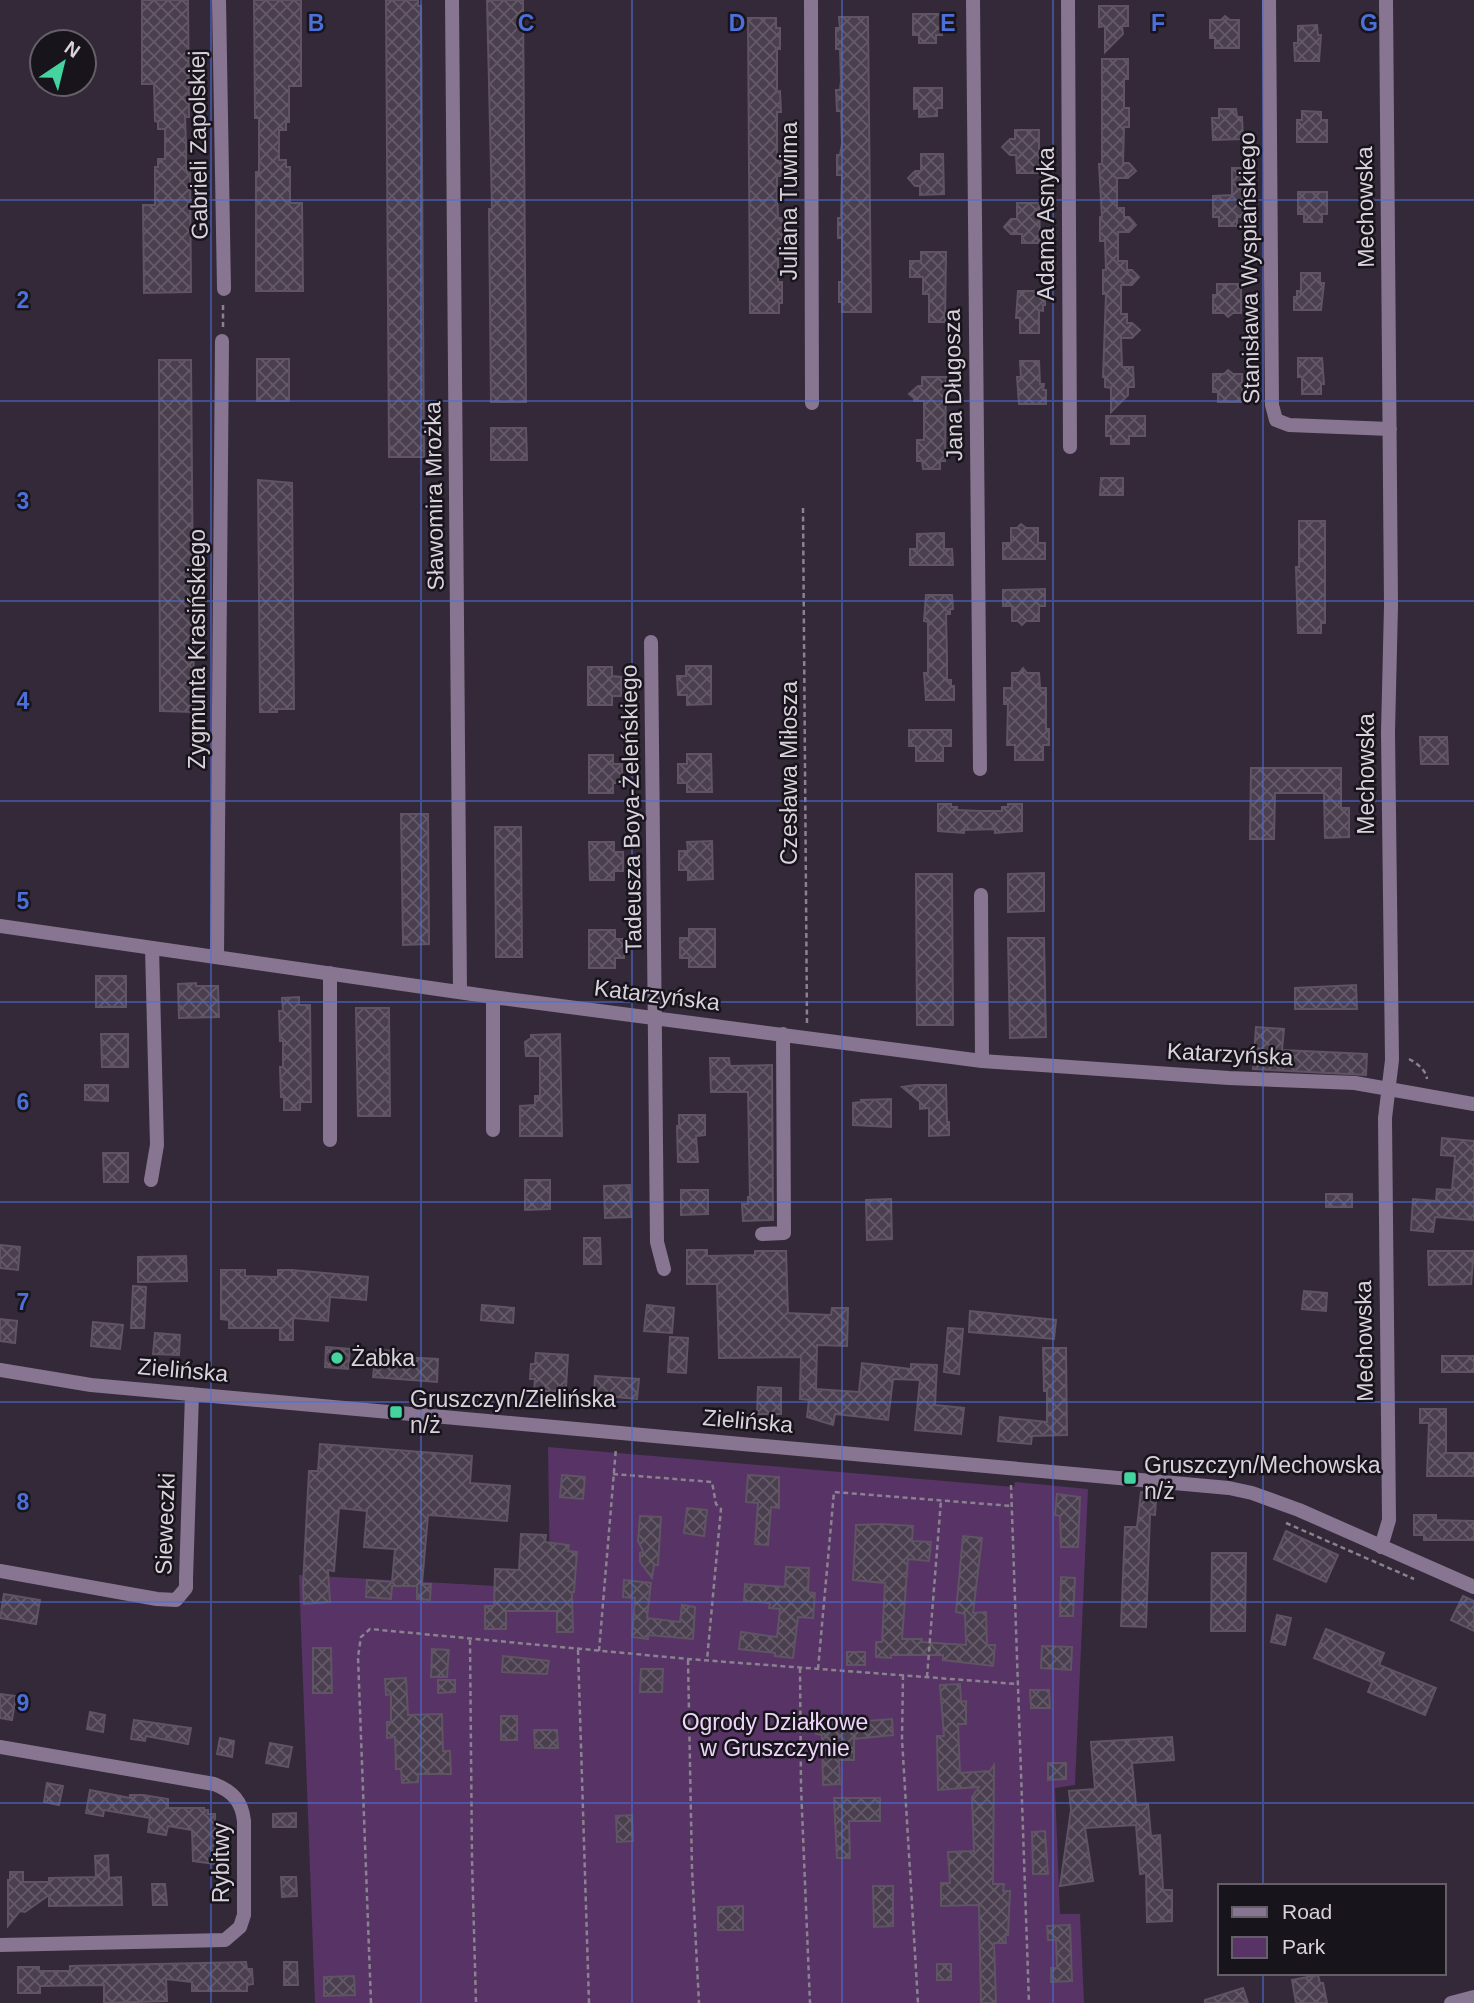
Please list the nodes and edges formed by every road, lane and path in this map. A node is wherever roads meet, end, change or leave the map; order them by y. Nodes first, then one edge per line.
1 (219, 0) edge
2 (452, 0) edge
3 (811, 0) edge
4 (973, 0) edge
5 (1068, 0) edge
6 (1269, 0) edge
7 (1386, 0) edge
8 (224, 289) joint
9 (222, 341) joint
10 (812, 402) dead end
11 (1390, 429) junction
12 (1070, 447) dead end
13 (803, 508) dead end
14 (651, 642) dead end
15 (980, 769) dead end
16 (981, 895) dead end
17 (0, 926) edge
18 (152, 948) junction
19 (217, 957) junction
20 (330, 973) junction
21 (460, 992) junction
22 (493, 997) junction
23 (656, 1018) junction
24 (783, 1034) junction
25 (807, 1037) junction
26 (982, 1061) junction
27 (1389, 1087) junction
28 (1474, 1104) edge
29 (493, 1130) dead end
30 (330, 1140) dead end
31 (151, 1180) dead end
32 (762, 1234) dead end
33 (664, 1269) dead end
34 (0, 1370) edge
35 (192, 1394) junction
36 (618, 1432) junction
37 (1010, 1467) junction
38 (613, 1474) junction
39 (941, 1500) junction
40 (1012, 1506) junction
41 (1283, 1518) dead end
42 (1381, 1547) junction
43 (0, 1571) edge
44 (1423, 1576) dead end
45 (1474, 1587) edge
46 (470, 1640) junction
47 (578, 1649) junction
48 (599, 1651) junction
49 (688, 1659) junction
50 (707, 1660) junction
51 (800, 1668) junction
52 (818, 1669) junction
53 (903, 1675) junction
54 (928, 1677) junction
55 (1017, 1684) junction
56 (0, 1747) edge
57 (0, 1945) edge
58 (1474, 1997) edge
59 (371, 2003) edge
60 (476, 2003) edge
61 (589, 2003) edge
62 (699, 2003) edge
63 (810, 2003) edge
64 (918, 2003) edge
65 (1030, 2003) edge
66 (1451, 2003) edge

1 - 8 street, Gabrieli Zapolskiej
2 - 21 street, Sławomira Mrożka
3 - 10 street, Juliana Tuwima
4 - 15 street, Jana Długosza
5 - 12 street, Adama Asnyka
6 - 11 street, Stanisława Wyspiańskiego
7 - 11 street, Mechowska
8 - 9 path
9 - 19 street, Zygmunta Krasińskiego
11 - 27 street, Mechowska
13 - 25 path, Czesława Miłosza
14 - 23 street, Tadeusza Boya-Żeleńskiego
16 - 26 street
17 - 18 street, Katarzyńska
18 - 19 street, Katarzyńska
18 - 31 street
19 - 20 street, Katarzyńska
20 - 21 street, Katarzyńska
20 - 30 street
21 - 22 street, Katarzyńska
22 - 23 street, Katarzyńska
22 - 29 street
23 - 24 street, Katarzyńska
23 - 33 street, Tadeusza Boya-Żeleńskiego
24 - 25 street, Katarzyńska
24 - 32 street
25 - 26 street, Katarzyńska
26 - 27 street, Katarzyńska
27 - 28 street, Katarzyńska
27 - 42 street, Mechowska
34 - 35 street, Zielińska
35 - 36 street, Zielińska
35 - 43 street, Sieweczki
36 - 37 street, Zielińska
36 - 38 path
37 - 40 path
37 - 42 street, Zielińska
38 - 48 path
38 - 50 path
39 - 40 path
39 - 52 path
39 - 54 path
40 - 55 path
41 - 44 path
42 - 45 street, Zielińska
46 - 47 path
46 - 59 path
46 - 60 path
47 - 48 path
47 - 61 path
48 - 49 path
49 - 50 path
49 - 62 path
50 - 51 path
51 - 52 path
51 - 63 path
52 - 53 path
53 - 54 path
53 - 64 path
54 - 55 path
55 - 65 path
56 - 57 street, Rybitwy
58 - 66 street

